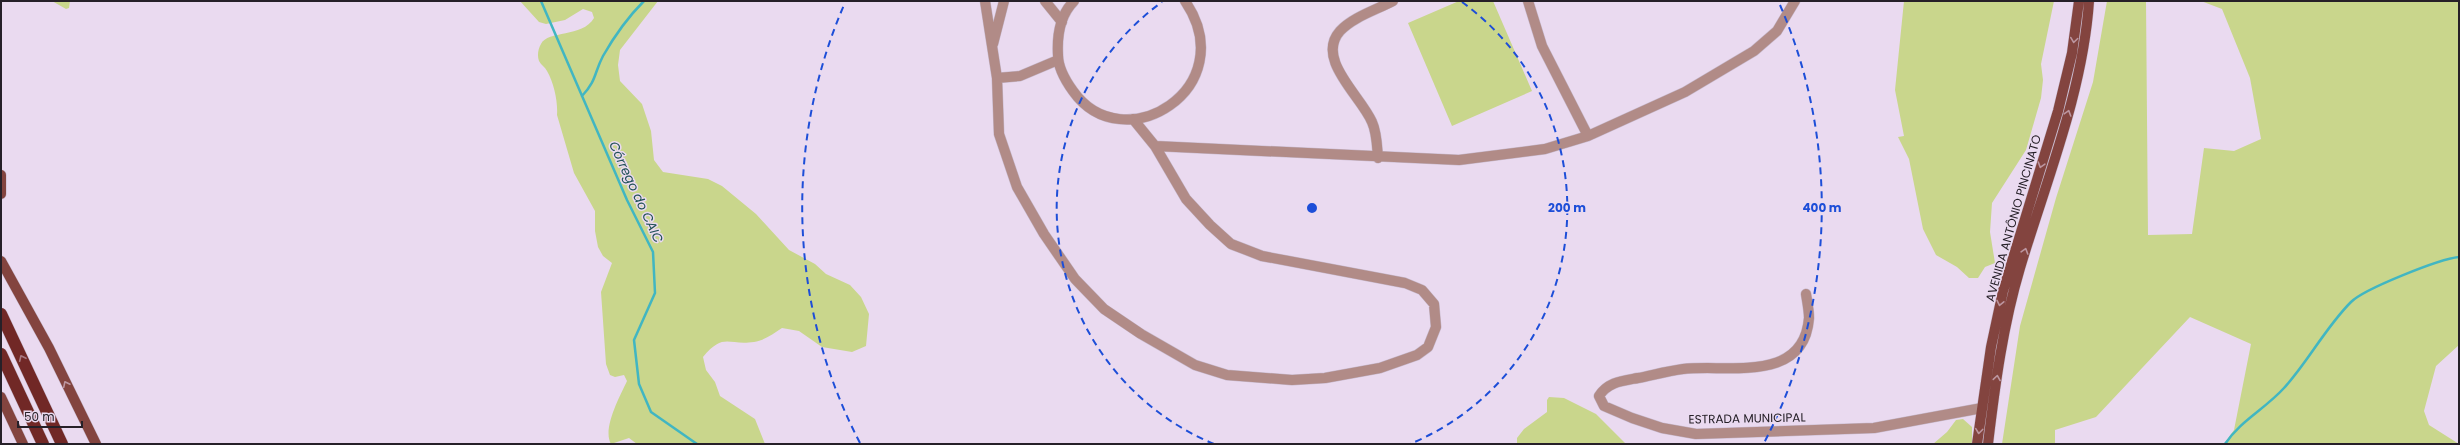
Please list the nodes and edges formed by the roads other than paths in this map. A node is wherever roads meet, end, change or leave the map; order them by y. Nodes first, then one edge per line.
1 (984, 1) edge
2 (1004, 1) edge
3 (1045, 1) edge
4 (1074, 1) edge
5 (1184, 1) edge
6 (1393, 1) edge
7 (1528, 1) edge
8 (1795, 1) edge
9 (2079, 1) edge
10 (2089, 1) edge
11 (1062, 22) junction
12 (992, 48) junction
13 (1058, 60) junction
14 (996, 78) junction
15 (1133, 119) junction
16 (1588, 136) junction
17 (1155, 146) junction
18 (1378, 158) junction
19 (1, 175) edge
20 (1, 194) edge
21 (1, 260) edge
22 (1806, 294) dead end
23 (1, 314) edge
24 (1, 354) edge
25 (1, 397) edge
26 (1982, 408) junction
27 (23, 444) edge
28 (43, 444) edge
29 (62, 444) edge
30 (96, 444) edge
31 (1977, 444) edge
32 (1988, 444) edge

1 - 12 street
2 - 12 street
3 - 11 street
4 - 11 street
5 - 15 street
6 - 18 street
7 - 16 street
8 - 16 street
9 -> 26 main road, AVENIDA ANTÔNIO PINCINATO
32 -> 10 main road, AVENIDA ANTÔNIO PINCINATO
11 - 13 street
12 - 14 street
13 - 14 street
13 - 15 street
14 - 17 street
15 - 17 street
16 - 18 street
17 - 18 street
19 - 20 main road
30 -> 21 main road
22 - 26 street, ESTRADA MUNICIPAL
29 -> 23 highway
24 - 28 highway
25 - 27 main road
26 -> 31 main road, AVENIDA ANTÔNIO PINCINATO

